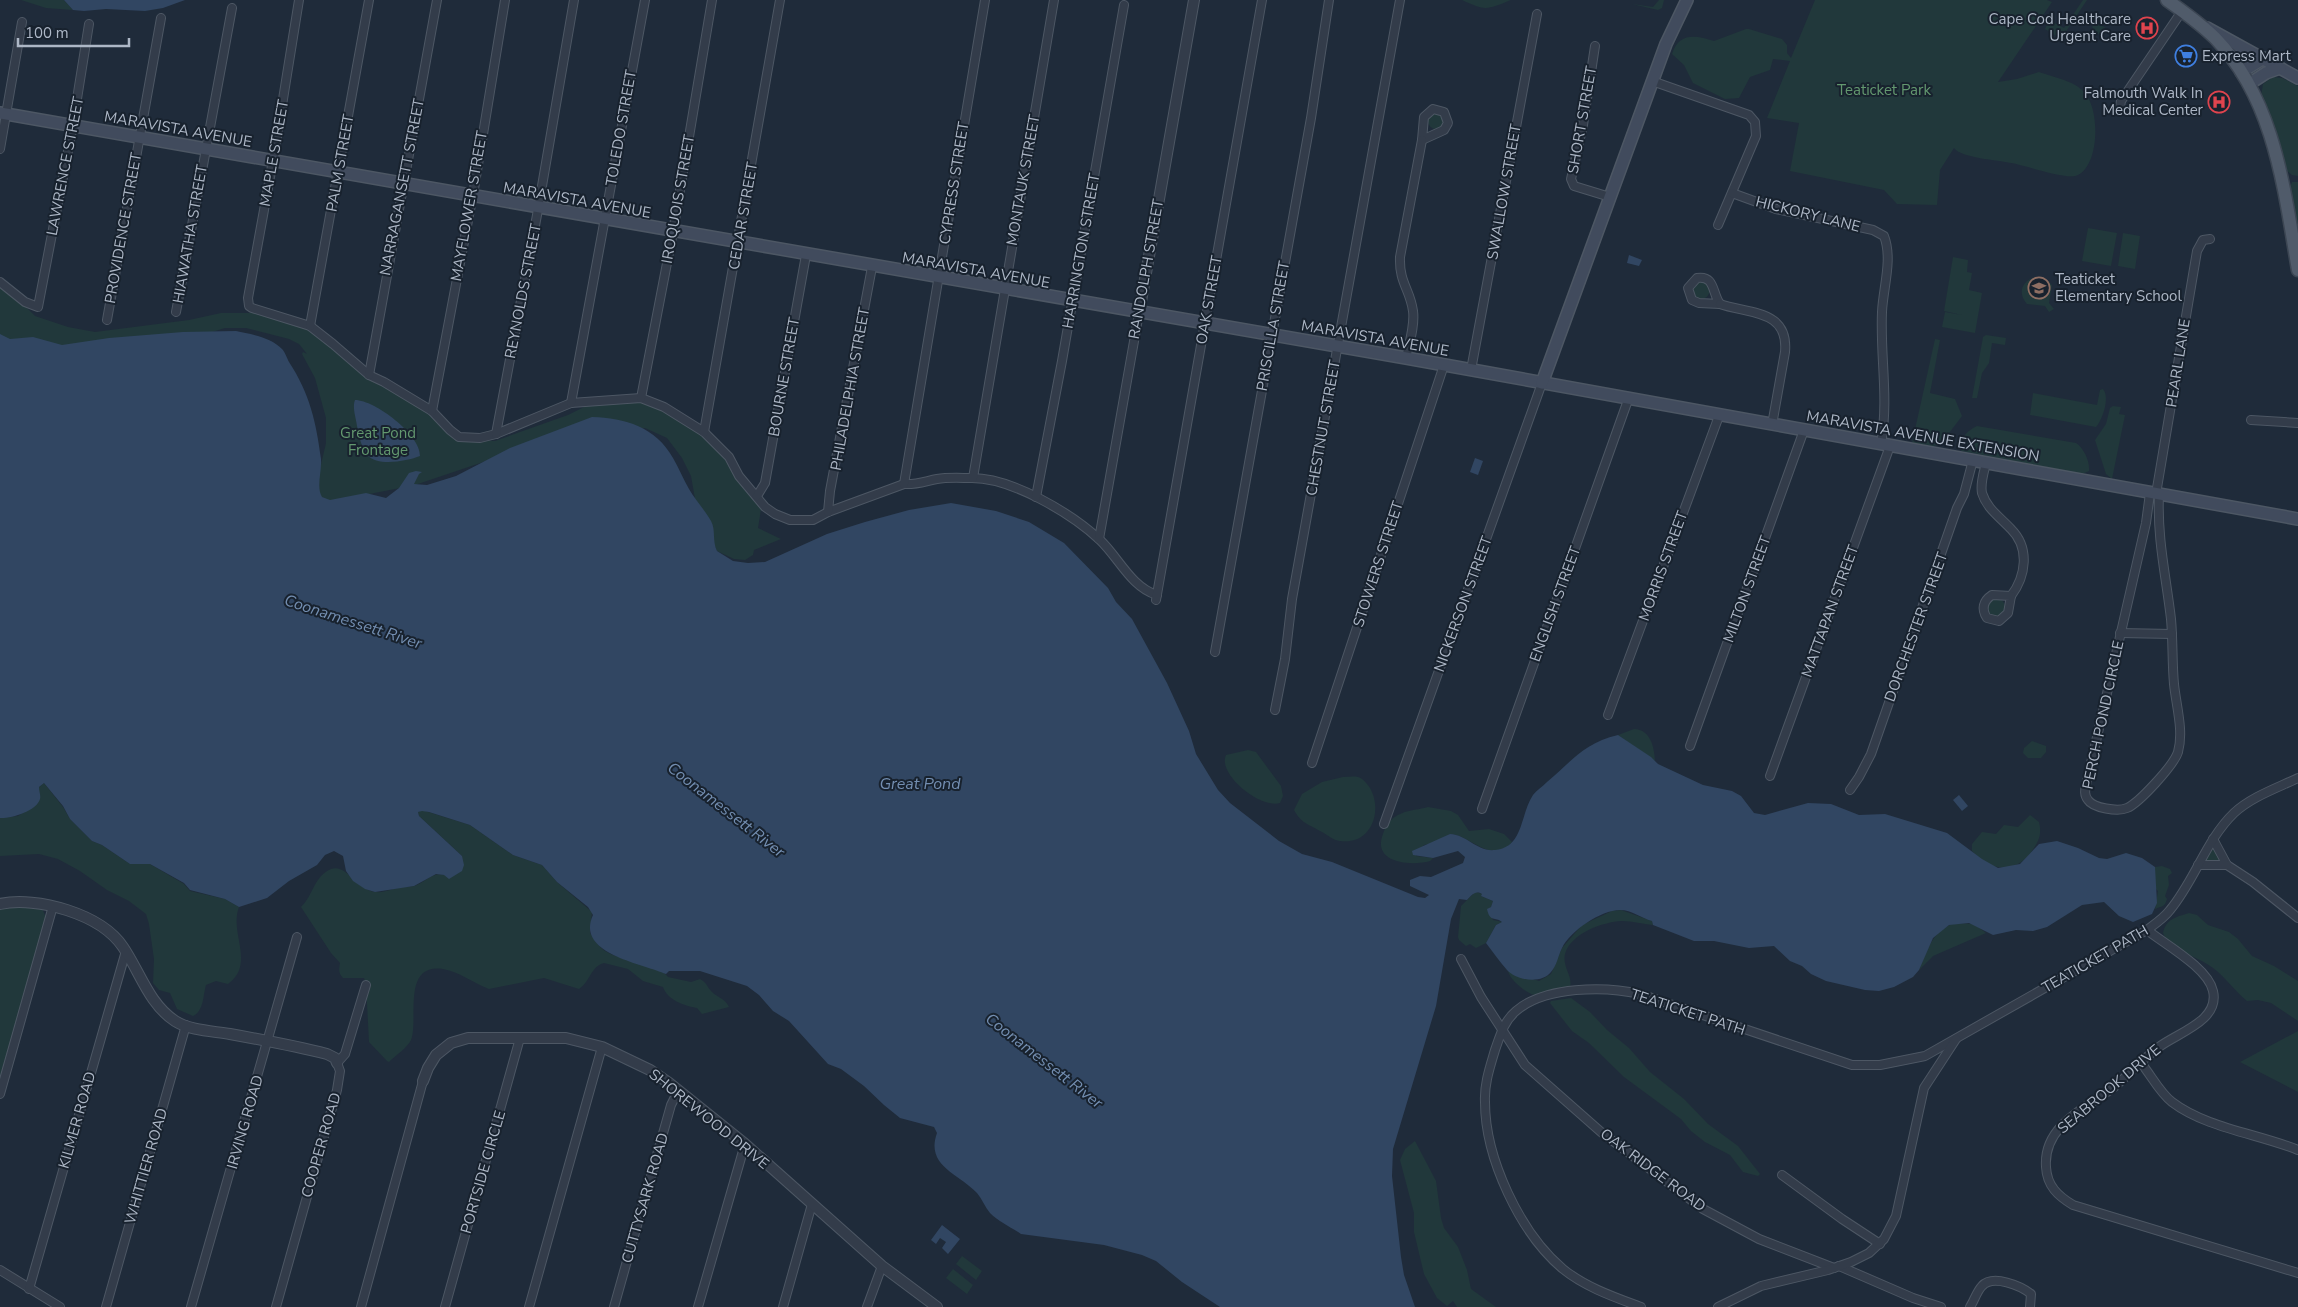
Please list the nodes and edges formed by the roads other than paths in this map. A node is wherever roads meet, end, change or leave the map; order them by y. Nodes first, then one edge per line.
1 (299, 0) edge
2 (369, 0) edge
3 (437, 0) edge
4 (505, 0) edge
5 (574, 0) edge
6 (645, 0) edge
7 (712, 0) edge
8 (780, 0) edge
9 (986, 0) edge
10 (1054, 0) edge
11 (1194, 0) edge
12 (1262, 0) edge
13 (1329, 0) edge
14 (1400, 0) edge
15 (1687, 0) edge
16 (2167, 0) edge
17 (1124, 5) dead end
18 (232, 8) dead end
19 (2182, 11) junction
20 (1537, 14) dead end
21 (161, 18) dead end
22 (2195, 20) junction
23 (22, 22) dead end
24 (89, 24) dead end
25 (1595, 46) dead end
26 (2264, 58) junction
27 (2280, 68) junction
28 (2241, 72) junction
29 (2298, 78) edge
30 (1652, 81) junction
31 (2249, 84) junction
32 (2120, 107) dead end
33 (3, 114) edge
34 (73, 126) junction
35 (139, 138) junction
36 (1422, 140) dead end
37 (0, 149) edge
38 (206, 149) junction
39 (273, 161) junction
40 (339, 173) junction
41 (404, 184) junction
42 (1732, 193) junction
43 (472, 197) junction
44 (1610, 197) junction
45 (538, 208) junction
46 (605, 220) junction
47 (1718, 224) dead end
48 (673, 232) junction
49 (1884, 236) joint
50 (2210, 239) dead end
51 (739, 243) junction
52 (806, 255) junction
53 (872, 267) junction
54 (2298, 270) edge
55 (938, 278) junction
56 (0, 282) edge
57 (1004, 290) junction
58 (1072, 302) junction
59 (1720, 304) junction
60 (176, 312) dead end
61 (1139, 313) junction
62 (106, 320) dead end
63 (1205, 324) junction
64 (310, 326) junction
65 (1271, 335) junction
66 (1338, 347) junction
67 (1406, 358) junction
68 (1444, 366) junction
69 (1471, 370) junction
70 (369, 375) junction
71 (1542, 383) junction
72 (641, 398) junction
73 (1628, 400) junction
74 (571, 403) junction
75 (432, 411) junction
76 (1719, 416) junction
77 (2251, 420) dead end
78 (2298, 423) edge
79 (1772, 425) junction
80 (1804, 430) junction
81 (704, 432) junction
82 (496, 434) junction
83 (1886, 445) junction
84 (1973, 460) junction
85 (1986, 462) junction
86 (973, 478) junction
87 (904, 484) junction
88 (2155, 494) junction
89 (757, 496) junction
90 (1036, 497) junction
91 (828, 512) junction
92 (2298, 519) edge
93 (1099, 539) junction
94 (2011, 596) dead end
95 (2120, 633) junction
96 (2172, 634) junction
97 (1216, 652) dead end
98 (1275, 710) dead end
99 (1608, 715) dead end
100 (1690, 746) dead end
101 (1312, 763) dead end
102 (1770, 776) dead end
103 (2298, 778) edge
104 (1850, 790) dead end
105 (1482, 809) dead end
106 (1384, 824) dead end
107 (2214, 839) junction
108 (2198, 865) junction
109 (2227, 865) junction
110 (0, 904) edge
111 (53, 906) junction
112 (2298, 918) edge
113 (2148, 930) junction
114 (298, 937) dead end
115 (126, 951) junction
116 (1461, 959) dead end
117 (366, 985) dead end
118 (186, 1025) junction
119 (1502, 1031) junction
120 (1957, 1037) junction
121 (520, 1038) junction
122 (268, 1041) junction
123 (602, 1047) junction
124 (337, 1063) junction
125 (2142, 1063) junction
126 (424, 1081) joint
127 (678, 1091) junction
128 (0, 1094) edge
129 (744, 1144) junction
130 (2298, 1150) edge
131 (1782, 1175) dead end
132 (812, 1204) junction
133 (1880, 1244) junction
134 (882, 1266) junction
135 (1836, 1267) junction
136 (0, 1270) edge
137 (2298, 1273) edge
138 (29, 1289) junction
139 (60, 1307) edge
140 (106, 1307) edge
141 (191, 1307) edge
142 (276, 1307) edge
143 (361, 1307) edge
144 (445, 1307) edge
145 (529, 1307) edge
146 (614, 1307) edge
147 (698, 1307) edge
148 (783, 1307) edge
149 (867, 1307) edge
150 (937, 1307) edge
151 (1641, 1307) edge
152 (1718, 1307) edge
153 (1941, 1307) edge
154 (1970, 1307) edge
155 (2030, 1307) edge

1 - 39 street, MAPLE STREET
2 - 40 street, PALM STREET
3 - 41 street, NARRAGANSETT STREET
4 - 43 street, MAYFLOWER STREET
5 - 45 street, REYNOLDS STREET
6 - 46 street, TOLEDO STREET
7 - 48 street, IROQUOIS STREET
8 - 51 street, CEDAR STREET
9 - 55 street, CYPRESS STREET
10 - 57 street, MONTAUK STREET
11 - 61 street, RANDOLPH STREET
12 - 63 street, OAK STREET
13 - 65 street, PRISCILLA STREET
14 - 66 street, CHESTNUT STREET
15 - 30 main road
16 - 19 main road
17 - 58 street, HARRINGTON STREET
18 - 38 street, HIAWATHA STREET
19 - 22 main road
19 - 32 street
20 - 69 street, SWALLOW STREET
21 - 35 street, PROVIDENCE STREET
22 - 26 main road
22 - 28 main road
23 - 33 street
24 - 34 street, LAWRENCE STREET
25 - 44 street, SHORT STREET
26 - 27 main road
26 - 28 main road
27 - 29 main road
27 - 31 main road
28 - 31 main road
30 - 42 street
30 - 44 main road
31 - 54 main road
33 - 34 main road, MARAVISTA AVENUE
33 - 37 street
34 - 35 main road, MARAVISTA AVENUE
34 - 56 street, LAWRENCE STREET
35 - 38 main road, MARAVISTA AVENUE
35 - 62 street, PROVIDENCE STREET
36 - 67 street
38 - 39 main road, MARAVISTA AVENUE
38 - 60 street, HIAWATHA STREET
39 - 40 main road, MARAVISTA AVENUE
39 - 64 street, MAPLE STREET
40 - 41 main road, MARAVISTA AVENUE
40 - 64 street, PALM STREET
41 - 43 main road, MARAVISTA AVENUE
41 - 70 street, NARRAGANSETT STREET
42 - 47 street
42 - 49 street, HICKORY LANE
43 - 45 main road, MARAVISTA AVENUE
43 - 75 street, MAYFLOWER STREET
44 - 71 main road
45 - 46 main road, MARAVISTA AVENUE
45 - 82 street, REYNOLDS STREET
46 - 48 main road, MARAVISTA AVENUE
46 - 74 street, TOLEDO STREET
48 - 51 main road, MARAVISTA AVENUE
48 - 72 street, IROQUOIS STREET
49 - 83 street, MATTAPAN STREET
50 - 88 street, PEARL LANE
51 - 52 main road, MARAVISTA AVENUE
51 - 81 street, CEDAR STREET
52 - 53 main road, MARAVISTA AVENUE
52 - 89 street, BOURNE STREET
53 - 55 main road, MARAVISTA AVENUE
53 - 91 street, PHILADELPHIA STREET
55 - 57 main road, MARAVISTA AVENUE
55 - 87 street, CYPRESS STREET
57 - 58 main road, MARAVISTA AVENUE
57 - 86 street, MONTAUK STREET
58 - 61 main road, MARAVISTA AVENUE
58 - 90 street, HARRINGTON STREET
59 - 59 street
59 - 79 street
61 - 63 main road, MARAVISTA AVENUE
61 - 93 street, RANDOLPH STREET
63 - 65 main road, MARAVISTA AVENUE
63 - 93 street, OAK STREET
64 - 70 street
65 - 66 main road, MARAVISTA AVENUE
65 - 97 street, PRISCILLA STREET
66 - 67 main road, MARAVISTA AVENUE
66 - 98 street, CHESTNUT STREET
67 - 68 main road, MARAVISTA AVENUE
68 - 69 main road, MARAVISTA AVENUE
68 - 101 street, STOWERS STREET
69 - 71 main road, MARAVISTA AVENUE
70 - 75 street
71 - 73 main road, MARAVISTA AVENUE EXTENSION
71 - 106 street, NICKERSON STREET
72 - 74 street
72 - 81 street
73 - 76 main road, MARAVISTA AVENUE EXTENSION
73 - 105 street, ENGLISH STREET
74 - 82 street
75 - 82 street
76 - 79 main road, MARAVISTA AVENUE EXTENSION
76 - 99 street, MORRIS STREET
77 - 78 street
79 - 80 main road, MARAVISTA AVENUE EXTENSION
80 - 83 main road, MARAVISTA AVENUE EXTENSION
80 - 100 street, MILTON STREET
81 - 89 street
83 - 84 main road, MARAVISTA AVENUE EXTENSION
83 - 102 street, MATTAPAN STREET
84 - 85 main road, MARAVISTA AVENUE EXTENSION
84 - 104 street, DORCHESTER STREET
85 - 88 main road, MARAVISTA AVENUE EXTENSION
85 - 94 street
86 - 87 street
86 - 90 street
87 - 91 street
88 - 92 main road, MARAVISTA AVENUE EXTENSION
88 - 95 street, PERCH POND CIRCLE
88 - 96 street, PERCH POND CIRCLE
89 - 91 street
90 - 93 street
95 - 96 street, PERCH POND CIRCLE
95 - 96 street, PERCH POND CIRCLE
103 - 107 street, TEATICKET PATH
107 - 108 street, TEATICKET PATH
107 - 109 street
108 - 109 street
108 - 113 street, TEATICKET PATH
109 - 112 street
110 - 111 street
111 - 115 street
111 - 128 street
113 - 120 street, TEATICKET PATH
113 - 125 street, SEABROOK DRIVE
114 - 122 street, IRVING ROAD
115 - 118 street
115 - 138 street, KILMER ROAD
116 - 119 street, OAK RIDGE ROAD
117 - 124 street, COOPER ROAD
118 - 122 street
118 - 140 street, WHITTIER ROAD
119 - 120 street, TEATICKET PATH
119 - 135 street, OAK RIDGE ROAD
119 - 151 street, TEATICKET PATH
120 - 133 street, TEATICKET PATH
121 - 123 street, SHOREWOOD DRIVE
121 - 126 street, SHOREWOOD DRIVE
121 - 144 street, PORTSIDE CIRCLE
122 - 124 street
122 - 141 street, IRVING ROAD
123 - 127 street, SHOREWOOD DRIVE
123 - 145 street
124 - 142 street, COOPER ROAD
125 - 130 street
125 - 137 street, SEABROOK DRIVE
126 - 143 street, SHOREWOOD DRIVE
127 - 129 street, SHOREWOOD DRIVE
127 - 146 street, CUTTYSARK ROAD
129 - 132 street, SHOREWOOD DRIVE
129 - 147 street
131 - 133 street
132 - 134 street, SHOREWOOD DRIVE
132 - 148 street
133 - 135 street, TEATICKET PATH
134 - 149 street
134 - 150 street, SHOREWOOD DRIVE
135 - 152 street, TEATICKET PATH
135 - 153 street, OAK RIDGE ROAD
136 - 138 street
138 - 139 street
154 - 155 street

